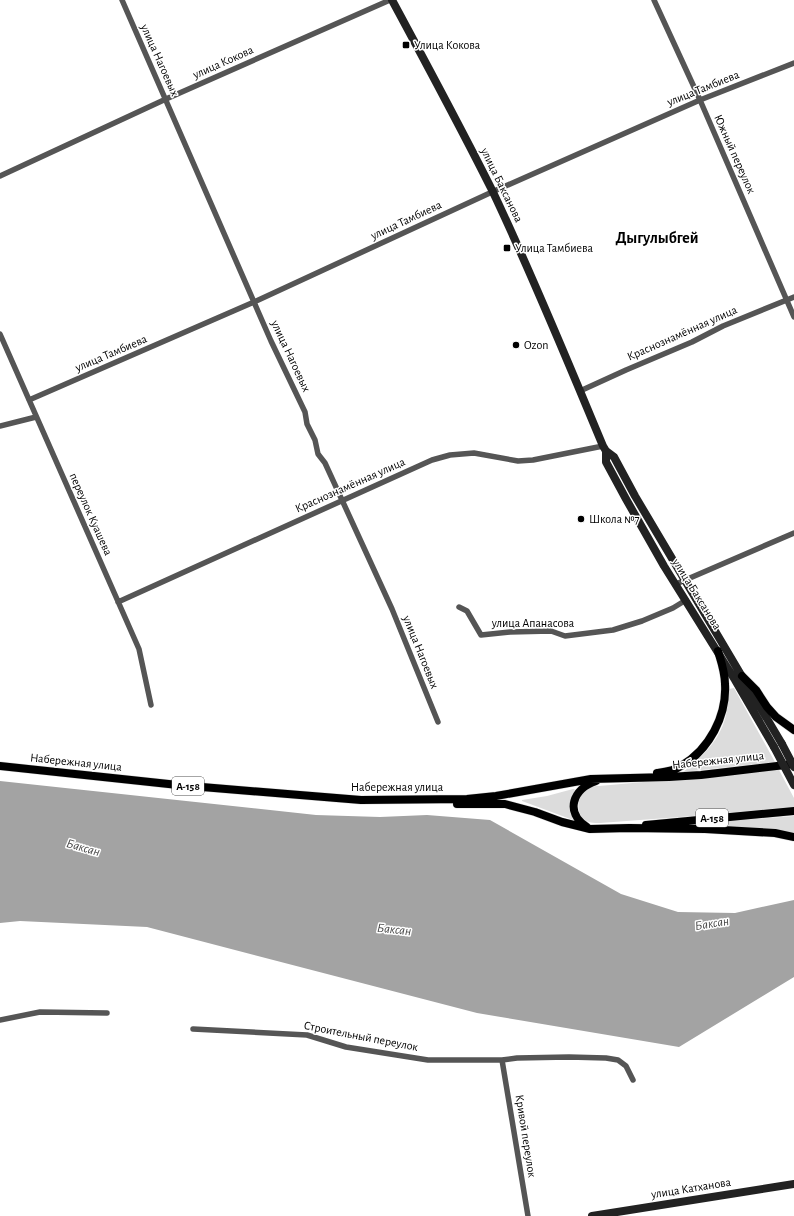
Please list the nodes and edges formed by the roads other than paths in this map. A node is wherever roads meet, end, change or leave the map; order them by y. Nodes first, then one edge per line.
1 (122, 0) edge
2 (391, 0) edge
3 (654, 0) edge
4 (794, 63) edge
5 (166, 99) junction
6 (700, 100) junction
7 (0, 176) edge
8 (492, 192) junction
9 (794, 297) edge
10 (787, 300) junction
11 (254, 302) junction
12 (794, 317) edge
13 (0, 334) edge
14 (580, 391) junction
15 (29, 400) junction
16 (36, 417) junction
17 (0, 426) edge
18 (605, 448) junction
19 (343, 500) junction
20 (794, 533) edge
21 (685, 580) junction
22 (676, 584) junction
23 (686, 600) junction
24 (118, 602) junction
25 (459, 607) dead end
26 (718, 651) junction
27 (742, 676) junction
28 (151, 705) dead end
29 (438, 722) dead end
30 (794, 730) edge
31 (778, 746) junction
32 (0, 766) edge
33 (794, 766) edge
34 (602, 778) junction
35 (634, 778) junction
36 (794, 785) edge
37 (377, 800) junction
38 (794, 811) edge
39 (629, 828) junction
40 (590, 829) junction
41 (794, 838) edge
42 (107, 1013) dead end
43 (0, 1020) edge
44 (193, 1029) dead end
45 (502, 1060) junction
46 (633, 1080) dead end
47 (794, 1184) edge
48 (528, 1216) edge
49 (592, 1216) edge

1 - 5 street, улица Нагоевых
2 - 5 street, улица Кокова
2 - 8 main road, улица Баксанова
3 - 6 street, Южный переулок
4 - 6 street, улица Тамбиева
5 - 7 street, улица Кокова
5 - 11 street, улица Нагоевых
6 - 8 street, улица Тамбиева
6 - 10 street, Южный переулок
8 - 11 street, улица Тамбиева
8 - 14 main road, улица Баксанова
9 - 10 street, Краснознамённая улица
10 - 12 street, Южный переулок
10 - 14 street, Краснознамённая улица
11 - 15 street, улица Тамбиева
11 - 19 street, улица Нагоевых
13 - 15 street, переулок Куашева
14 - 18 main road, улица Баксанова
15 - 16 street, переулок Куашева
16 - 17 street
16 - 24 street, переулок Куашева
18 - 19 street, Краснознамённая улица
18 - 21 main road, улица Баксанова
18 - 22 main road, улица Баксанова
19 - 24 street, Краснознамённая улица
19 - 29 street, улица Нагоевых
20 - 21 street
21 - 22 street
21 - 27 main road, улица Баксанова
22 - 23 main road, улица Баксанова
23 - 25 street, улица Апанасова
23 - 26 main road, улица Баксанова
24 - 28 street, переулок Куашева
26 - 31 main road, улица Баксанова
26 - 35 main road
27 - 30 main road
27 - 31 main road, улица Баксанова
31 - 33 main road, bridge
31 - 36 main road, bridge
32 - 37 main road, Набережная улица / А-158
33 - 35 main road, Набережная улица / А-158
34 - 35 main road, Набережная улица / А-158
34 - 37 main road, Набережная улица / А-158
34 - 40 main road
37 - 40 main road, А-158
38 - 39 main road, А-158
39 - 40 main road, А-158
39 - 41 main road
42 - 43 street
44 - 45 street, Строительный переулок
45 - 46 street, Строительный переулок
45 - 48 street, Кривой переулок
47 - 49 main road, улица Катханова

